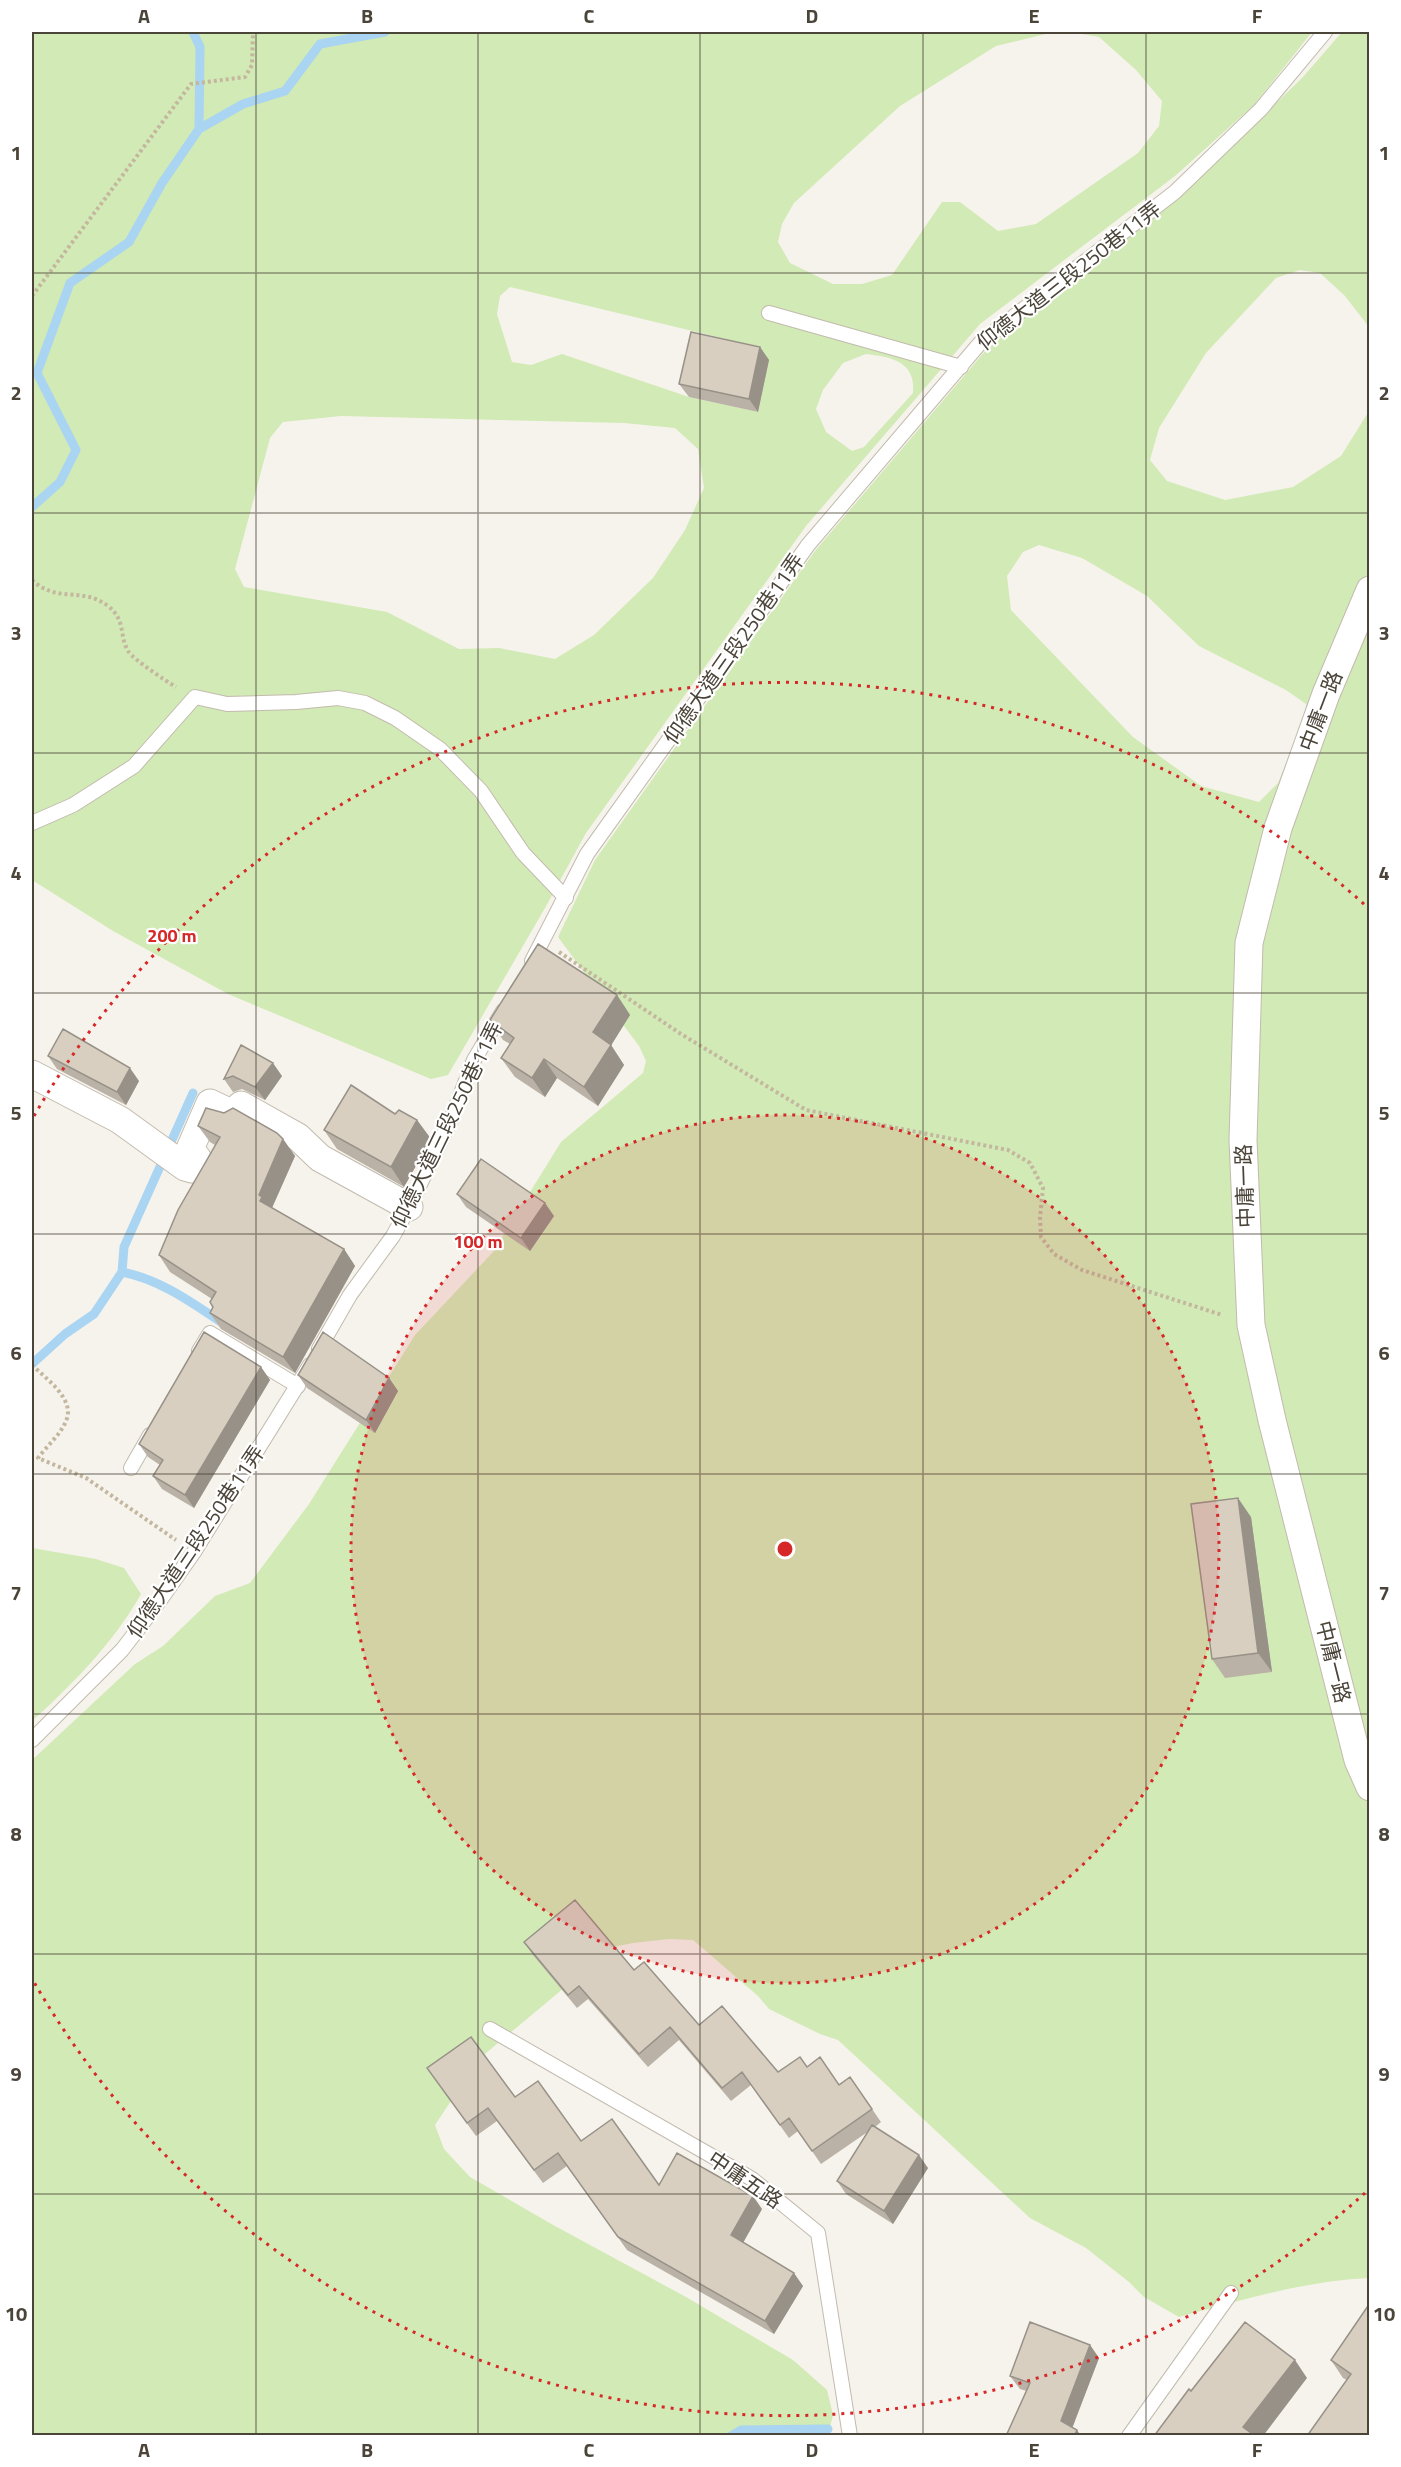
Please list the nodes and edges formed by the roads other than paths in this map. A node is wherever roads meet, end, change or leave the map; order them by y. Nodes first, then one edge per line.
1 (1325, 32) edge
2 (769, 313) dead end
3 (961, 367) junction
4 (1370, 590) edge
5 (32, 823) edge
6 (566, 897) junction
7 (526, 971) edge
8 (509, 1001) edge
9 (32, 1074) edge
10 (409, 1207) junction
11 (193, 1362) edge
12 (298, 1386) junction
13 (159, 1420) edge
14 (131, 1468) dead end
15 (32, 1740) edge
16 (1370, 1787) edge
17 (490, 2029) dead end
18 (1231, 2293) dead end
19 (850, 2436) edge
20 (1129, 2436) edge

1 - 3 lane, 仰德大道三段250巷11弄
2 - 3 lane
3 - 6 lane, 仰德大道三段250巷11弄
4 - 16 street, 中庸一路
5 - 6 lane
6 - 7 lane, 仰德大道三段250巷11弄
8 - 10 lane, 仰德大道三段250巷11弄
9 - 10 street
10 - 12 lane, 仰德大道三段250巷11弄
11 - 12 lane
12 - 15 lane, 仰德大道三段250巷11弄
13 - 14 lane
17 - 19 lane, 中庸五路
18 - 20 lane

